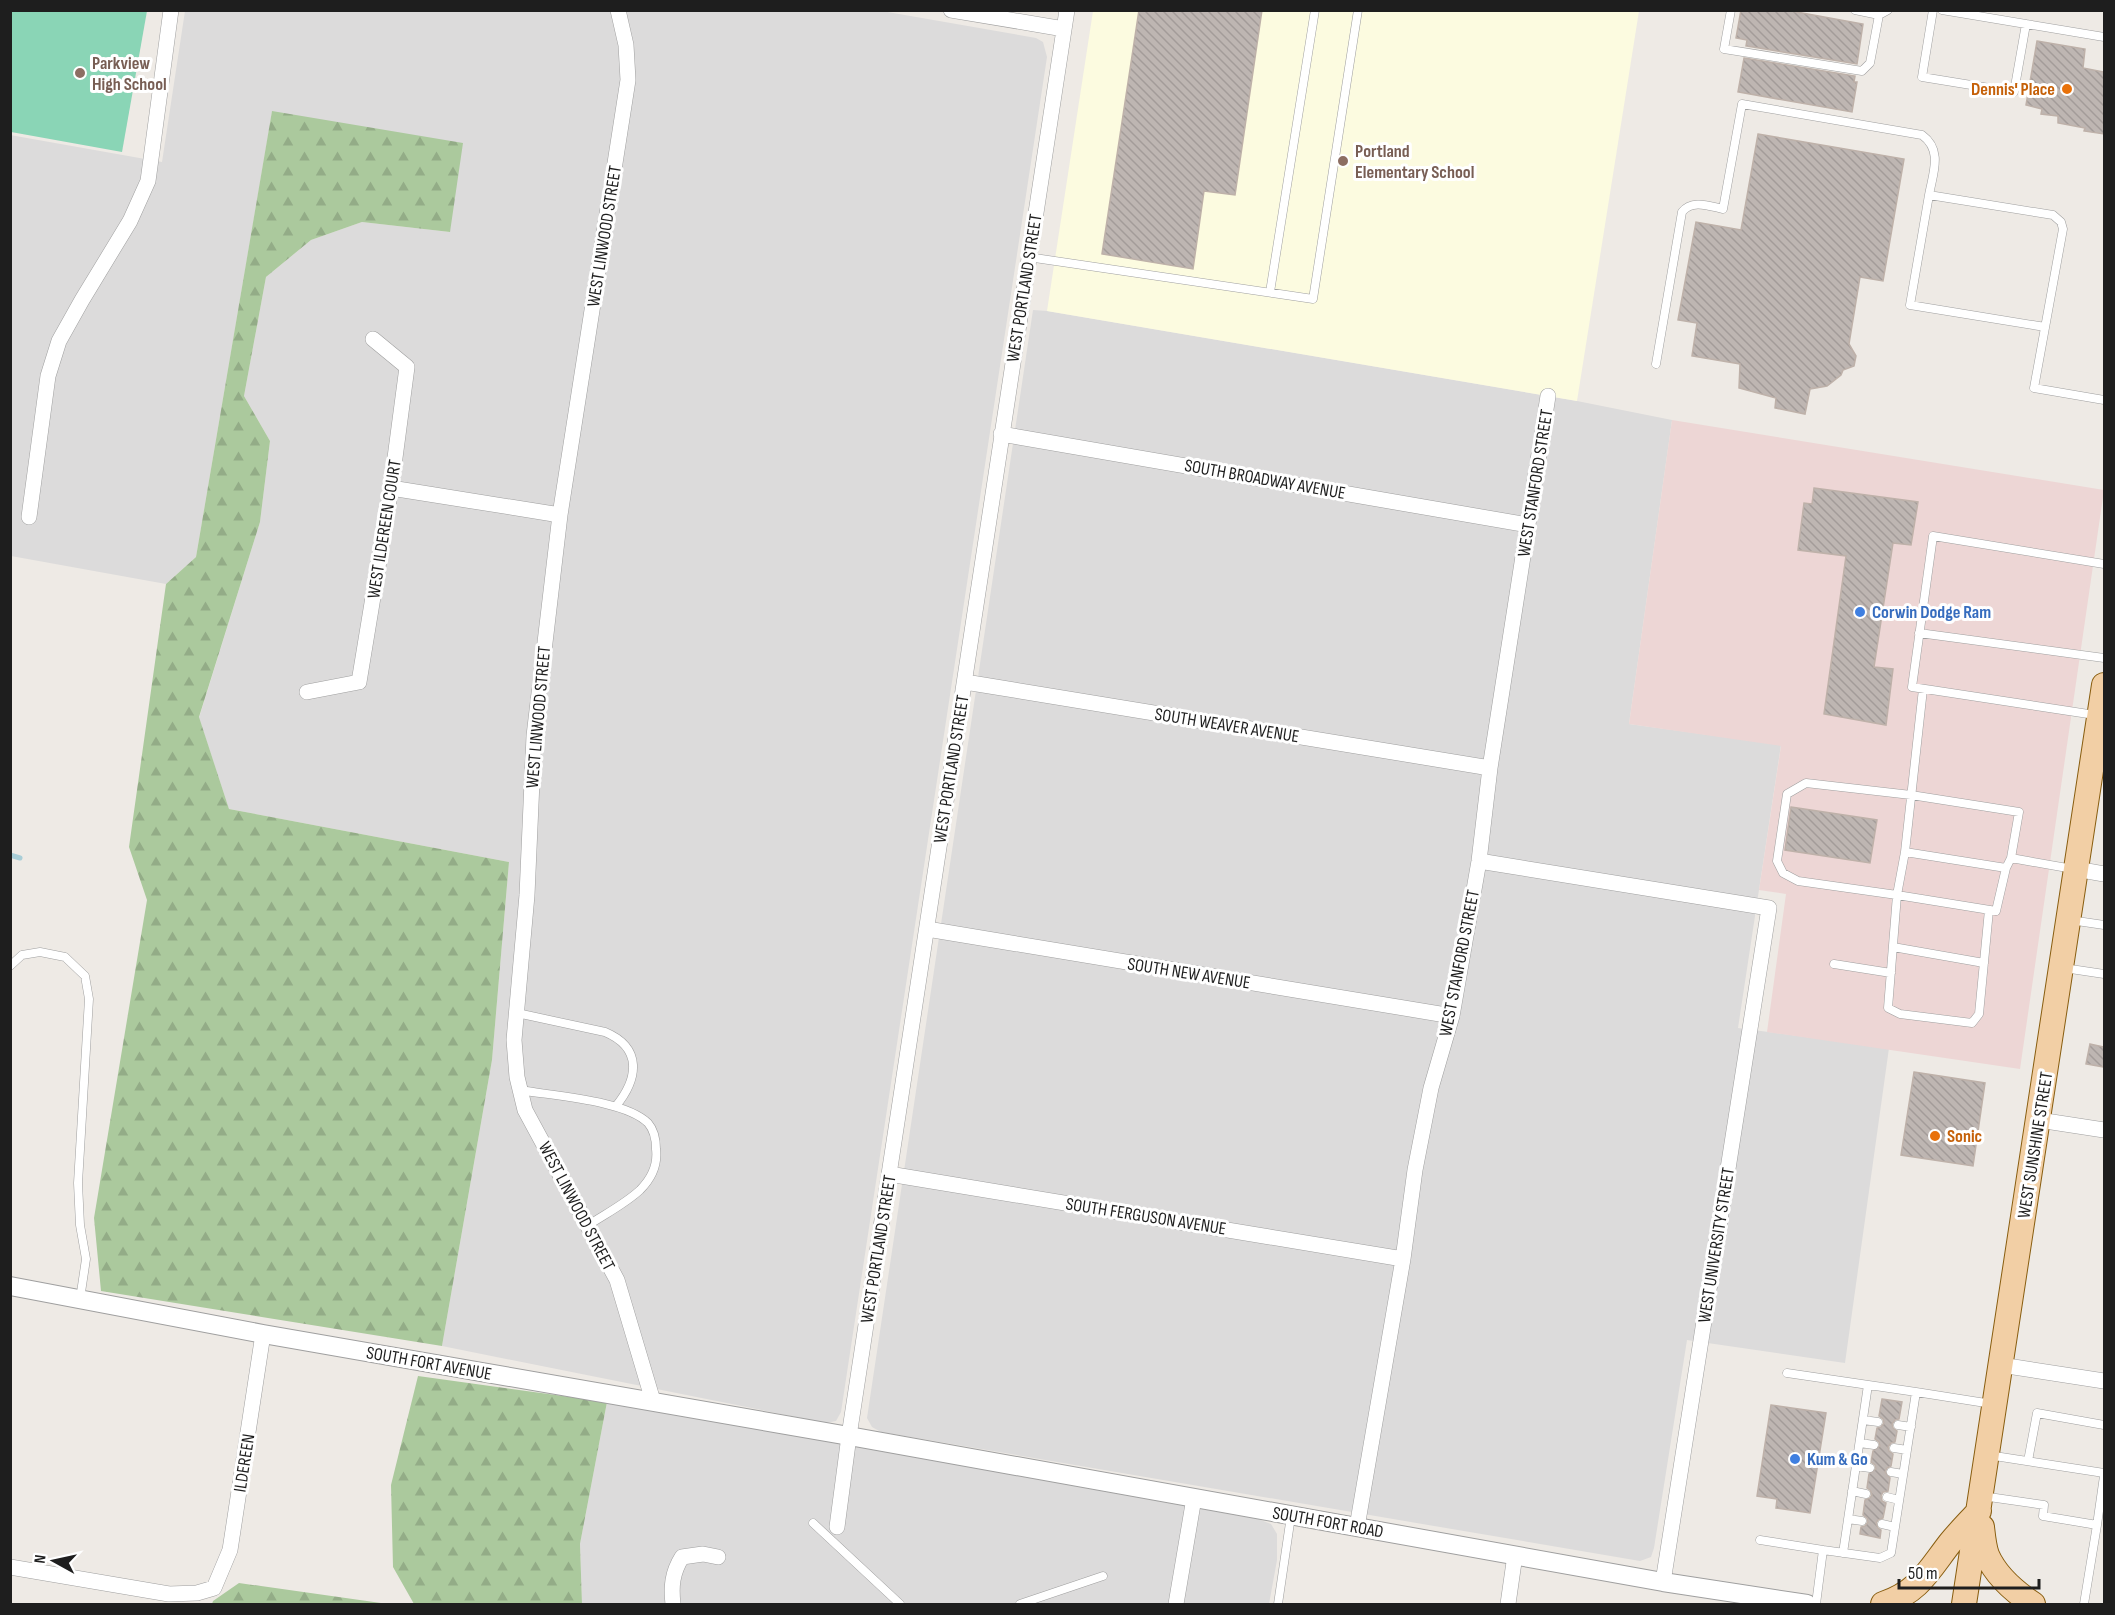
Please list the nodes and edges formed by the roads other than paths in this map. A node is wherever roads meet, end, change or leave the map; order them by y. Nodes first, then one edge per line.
1 (171, 10) edge
2 (618, 10) edge
3 (951, 10) edge
4 (1067, 10) edge
5 (1315, 10) edge
6 (1358, 10) edge
7 (1731, 10) edge
8 (1855, 10) edge
9 (1888, 10) edge
10 (1933, 10) edge
11 (1942, 10) edge
12 (1879, 15) junction
13 (2026, 24) junction
14 (1064, 29) junction
15 (2104, 37) edge
16 (1929, 195) junction
17 (1028, 257) junction
18 (1270, 292) junction
19 (2046, 327) junction
20 (373, 339) dead end
21 (1656, 364) dead end
22 (1548, 396) dead end
23 (2104, 400) edge
24 (1001, 434) junction
25 (391, 488) junction
26 (560, 515) junction
27 (29, 517) dead end
28 (1528, 525) junction
29 (2104, 564) edge
30 (1920, 633) junction
31 (2104, 658) edge
32 (964, 682) junction
33 (2104, 685) edge
34 (1923, 689) junction
35 (307, 692) dead end
36 (2101, 725) edge
37 (1490, 768) junction
38 (1911, 795) junction
39 (1905, 852) junction
40 (2011, 858) junction
41 (1479, 861) junction
42 (2006, 868) junction
43 (2076, 869) junction
44 (2104, 874) edge
45 (1897, 895) junction
46 (1989, 910) junction
47 (2069, 920) junction
48 (2104, 925) edge
49 (927, 929) junction
50 (1893, 947) junction
51 (1984, 963) junction
52 (1834, 964) dead end
53 (11, 966) edge
54 (2062, 968) junction
55 (1891, 973) junction
56 (2104, 974) edge
57 (517, 1013) junction
58 (1452, 1017) junction
59 (520, 1090) junction
60 (616, 1106) junction
61 (2039, 1120) junction
62 (2104, 1130) edge
63 (889, 1174) junction
64 (587, 1226) junction
65 (1403, 1259) junction
66 (10, 1286) edge
67 (80, 1299) junction
68 (263, 1334) junction
69 (2001, 1365) junction
70 (1787, 1373) dead end
71 (2104, 1381) edge
72 (1868, 1385) junction
73 (1916, 1392) junction
74 (652, 1401) junction
75 (1995, 1405) junction
76 (1863, 1420) junction
77 (1878, 1422) dead end
78 (1898, 1425) dead end
79 (2104, 1425) edge
80 (1911, 1427) junction
81 (849, 1436) junction
82 (1860, 1443) junction
83 (1874, 1445) dead end
84 (1894, 1448) dead end
85 (1907, 1450) junction
86 (1987, 1455) junction
87 (2028, 1461) junction
88 (1856, 1466) junction
89 (1870, 1468) dead end
90 (1891, 1472) dead end
91 (1903, 1474) junction
92 (2104, 1475) edge
93 (1852, 1491) junction
94 (1866, 1494) dead end
95 (1887, 1497) dead end
96 (1194, 1498) junction
97 (1899, 1500) junction
98 (1980, 1503) junction
99 (1291, 1516) junction
100 (1848, 1519) junction
101 (1862, 1521) dead end
102 (813, 1523) dead end
103 (1882, 1524) dead end
104 (2097, 1525) junction
105 (837, 1527) dead end
106 (1357, 1527) junction
107 (1895, 1527) junction
108 (1760, 1540) dead end
109 (1823, 1550) junction
110 (1843, 1553) junction
111 (1515, 1555) junction
112 (718, 1557) dead end
113 (10, 1567) edge
114 (1103, 1576) dead end
115 (1663, 1582) junction
116 (1728, 1599) edge
117 (673, 1605) edge
118 (900, 1605) edge
119 (1020, 1605) edge
120 (1176, 1605) edge
121 (1278, 1605) edge
122 (1508, 1605) edge
123 (1808, 1605) edge
124 (1816, 1605) edge
125 (1883, 1605) edge
126 (1964, 1605) edge
127 (2033, 1605) edge
128 (2084, 1605) edge

1 - 27 street
2 - 26 street, WEST LINWOOD STREET
3 - 14 street
4 - 14 street, WEST PORTLAND STREET
5 - 18 lane
6 - 18 lane
7 - 12 lane
8 - 12 lane
9 - 12 lane
10 - 13 lane
11 - 13 lane
13 - 15 lane
14 - 17 street, WEST PORTLAND STREET
16 - 19 lane
16 - 19 lane
16 - 21 lane
17 - 18 lane
17 - 24 street, WEST PORTLAND STREET
19 - 23 lane
20 - 25 street, WEST ILDEREEN COURT
22 - 28 street, WEST STANFORD STREET
24 - 28 street, SOUTH BROADWAY AVENUE
24 - 32 street, WEST PORTLAND STREET
25 - 26 street
25 - 35 street, WEST ILDEREEN COURT
26 - 57 street, WEST LINWOOD STREET
28 - 37 street, WEST STANFORD STREET
29 - 30 lane
30 - 31 lane
30 - 34 lane
32 - 37 street, SOUTH WEAVER AVENUE
32 - 49 street, WEST PORTLAND STREET
33 - 36 main road, WEST SUNSHINE STREET
34 - 36 lane
34 - 38 lane
36 - 43 main road, WEST SUNSHINE STREET
37 - 41 street, WEST STANFORD STREET
38 - 39 lane
38 - 40 lane
38 - 45 lane
39 - 42 lane
39 - 45 lane
40 - 42 lane
40 - 43 lane
41 - 58 street, WEST STANFORD STREET
41 - 115 street, WEST UNIVERSITY STREET
42 - 46 lane
43 - 44 street
43 - 47 main road, WEST SUNSHINE STREET
45 - 46 lane
45 - 50 lane
46 - 51 lane
47 - 48 lane
47 - 54 main road, WEST SUNSHINE STREET
49 - 58 street, SOUTH NEW AVENUE
49 - 63 street, WEST PORTLAND STREET
50 - 51 lane
50 - 55 lane
51 - 55 lane
52 - 55 lane
53 - 67 lane
54 - 56 lane
54 - 61 main road, WEST SUNSHINE STREET
57 - 59 street, WEST LINWOOD STREET
57 - 60 lane
58 - 65 street, WEST STANFORD STREET
59 - 60 lane
59 - 64 street, WEST LINWOOD STREET
60 - 64 lane
61 - 62 street
61 - 69 main road, WEST SUNSHINE STREET
63 - 65 street, SOUTH FERGUSON AVENUE
63 - 81 street, WEST PORTLAND STREET
64 - 74 street, WEST LINWOOD STREET
65 - 106 street, WEST STANFORD STREET
66 - 67 street, SOUTH FORT AVENUE
67 - 68 street, SOUTH FORT AVENUE
68 - 74 street, SOUTH FORT AVENUE
68 - 113 street, ILDEREEN
69 - 71 street
69 - 75 main road, WEST SUNSHINE STREET
70 - 72 lane
72 - 73 lane
72 - 76 lane
73 - 75 lane
73 - 80 lane
74 - 81 street, SOUTH FORT AVENUE
75 - 86 main road, WEST SUNSHINE STREET
76 - 77 lane
76 - 82 lane
78 - 80 lane
79 - 87 lane
80 - 85 lane
81 - 96 street, SOUTH FORT ROAD
81 - 105 street, WEST PORTLAND STREET
82 - 83 lane
82 - 88 lane
84 - 85 lane
85 - 91 lane
86 - 87 lane
86 - 98 main road, WEST SUNSHINE STREET
87 - 92 lane
88 - 89 lane
88 - 93 lane
90 - 91 lane
91 - 97 lane
92 - 104 lane
93 - 94 lane
93 - 100 lane
95 - 97 lane
96 - 99 street, SOUTH FORT ROAD
96 - 120 street
97 - 107 lane
98 - 104 lane
98 - 125 main road
98 - 126 main road, WEST SUNSHINE STREET
98 - 127 main road
99 - 106 street, SOUTH FORT ROAD
99 - 121 lane
100 - 101 lane
100 - 110 lane
102 - 118 lane
103 - 107 lane
104 - 128 lane
106 - 111 street, SOUTH FORT ROAD
107 - 110 lane
108 - 109 lane
109 - 110 lane
109 - 124 lane
111 - 115 street, SOUTH FORT ROAD
111 - 122 street
112 - 117 street
114 - 119 lane
115 - 116 street, SOUTH FORT ROAD
116 - 123 street, SOUTH FORT ROAD

